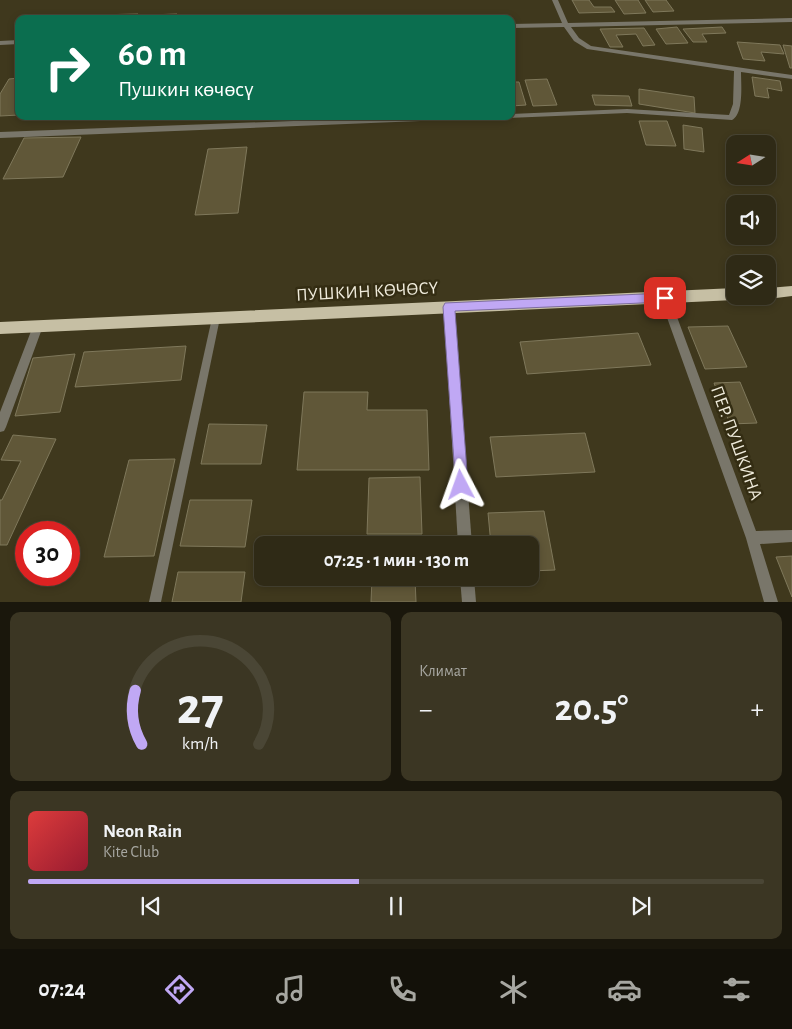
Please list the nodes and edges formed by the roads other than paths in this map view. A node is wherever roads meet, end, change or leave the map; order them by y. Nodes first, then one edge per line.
1 (555, 0) edge
2 (792, 20) edge
3 (566, 25) junction
4 (515, 26) edge
5 (0, 42) edge
6 (15, 42) edge
7 (738, 69) junction
8 (792, 76) edge
9 (515, 116) edge
10 (390, 120) edge
11 (0, 135) edge
12 (792, 291) edge
13 (776, 292) edge
14 (726, 295) edge
15 (665, 298) junction
16 (449, 307) junction
17 (216, 318) junction
18 (38, 326) junction
19 (0, 328) edge
20 (0, 427) edge
21 (464, 536) edge
22 (792, 536) edge
23 (752, 538) junction
24 (468, 586) edge
25 (155, 602) edge
26 (469, 602) edge
27 (771, 602) edge

1 - 3 street
2 - 3 street
3 - 4 street
3 - 7 street
5 - 6 street
7 - 8 street
7 - 9 street
10 - 11 street
12 - 13 highway
14 - 15 highway, ПУШКИН КӨЧӨСҮ
15 - 16 highway, ПУШКИН КӨЧӨСҮ
15 - 23 street, ПЕР. ПУШКИНА
16 - 17 highway, ПУШКИН КӨЧӨСҮ
16 - 21 street
17 - 18 highway, ПУШКИН КӨЧӨСҮ
17 - 25 lane
18 - 19 highway, ПУШКИН КӨЧӨСҮ
18 - 20 street
22 - 23 street
23 - 27 street, ПЕР. ПУШКИНА
24 - 26 street

